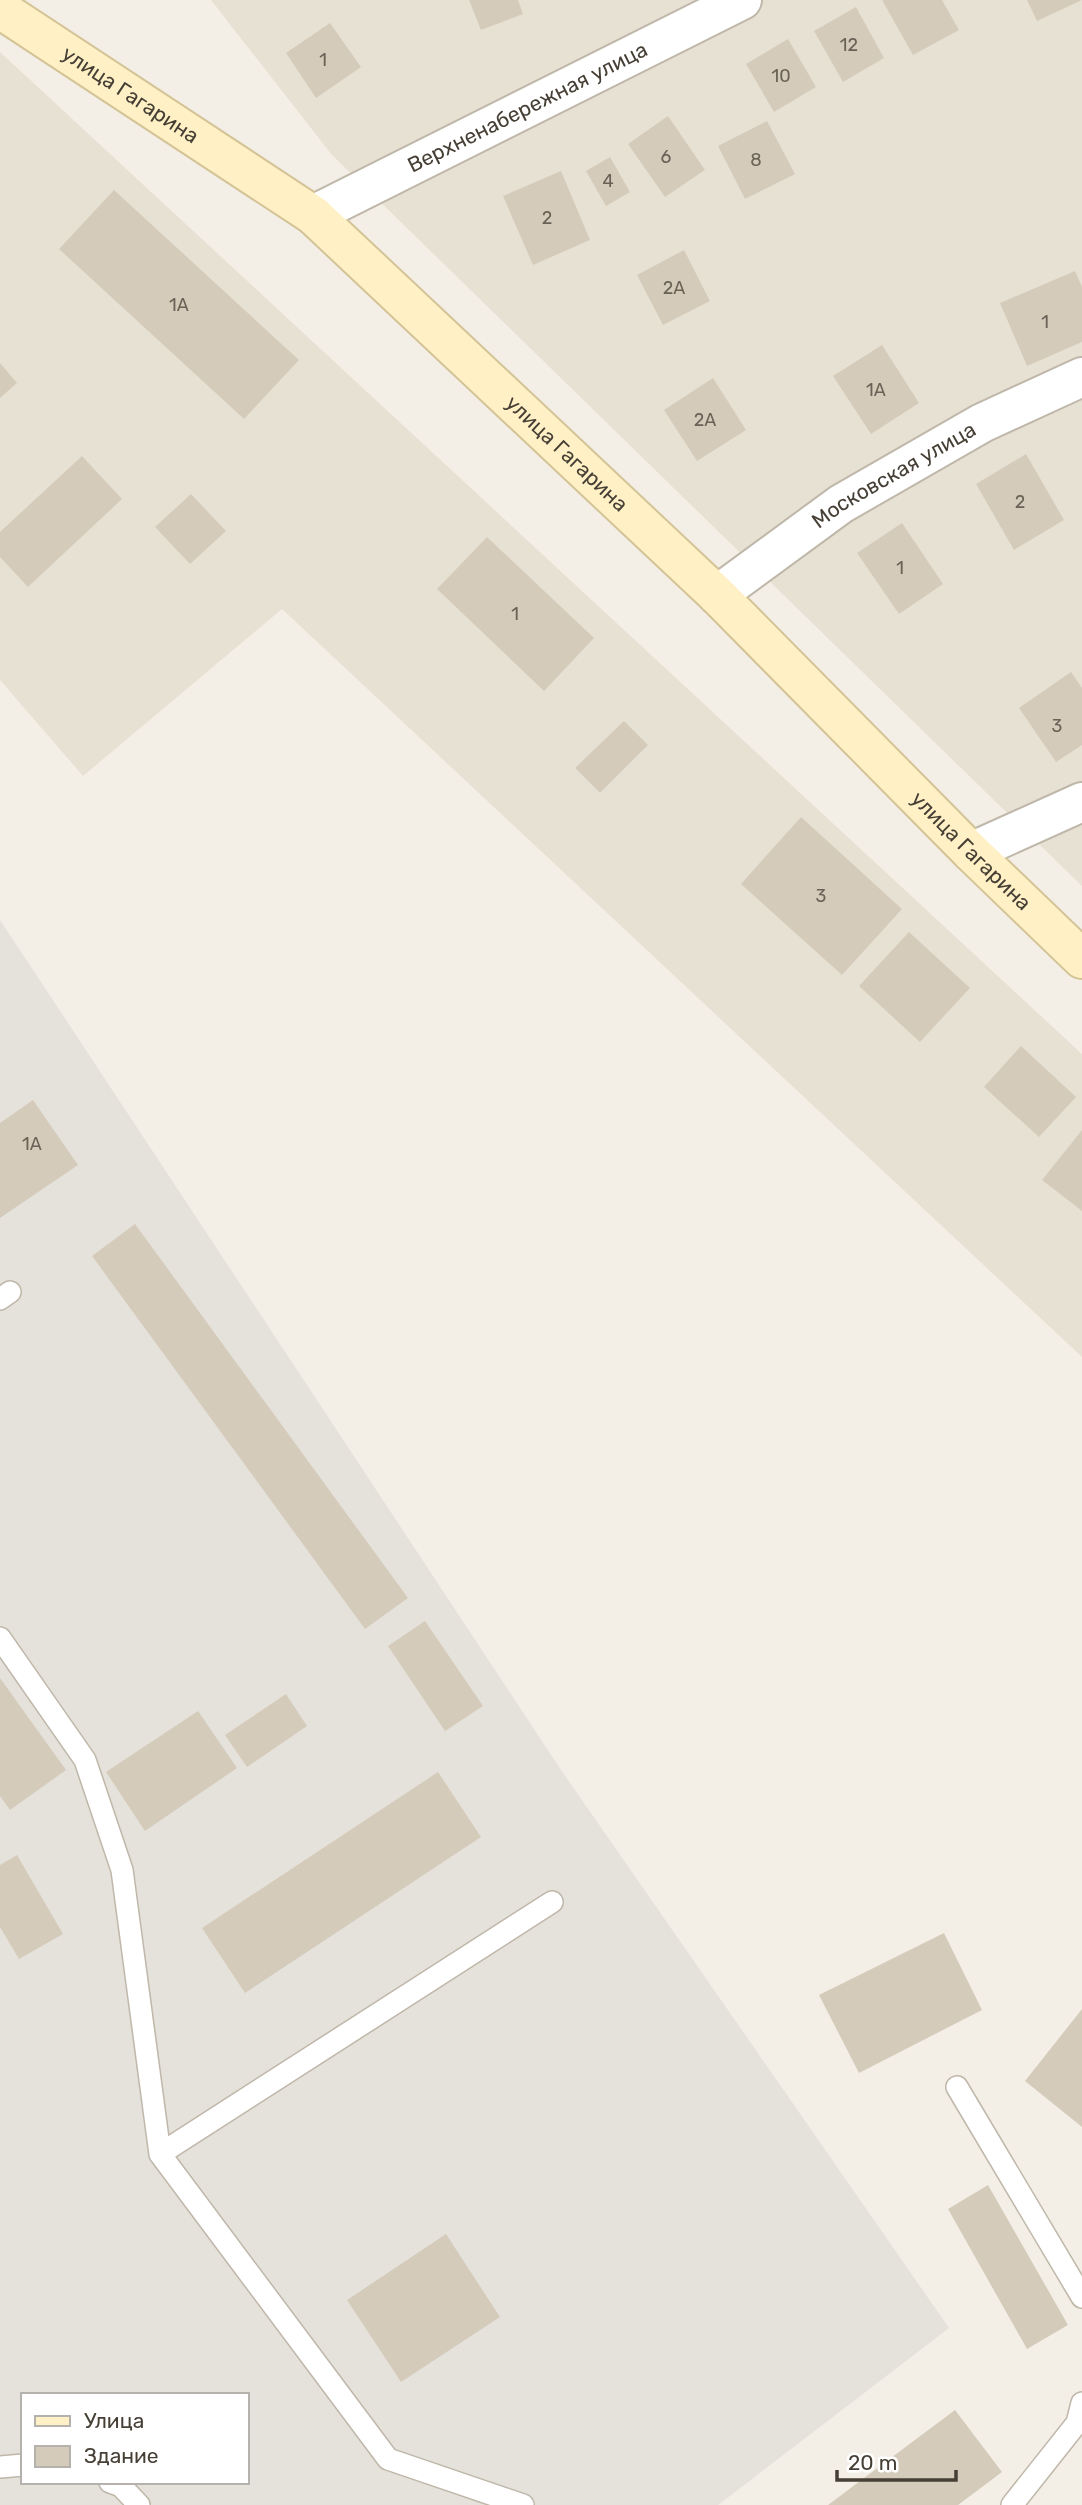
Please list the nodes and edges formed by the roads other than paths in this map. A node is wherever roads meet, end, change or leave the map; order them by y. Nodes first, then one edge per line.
1 (743, 0) edge
2 (0, 9) edge
3 (313, 215) junction
4 (1082, 377) edge
5 (717, 595) junction
6 (1082, 802) edge
7 (971, 852) junction
8 (1082, 959) edge
9 (0, 1638) edge
10 (552, 1902) dead end
11 (957, 2087) dead end
12 (160, 2154) junction
13 (1082, 2297) edge
14 (1082, 2403) edge
15 (21, 2465) edge
16 (0, 2467) edge
17 (116, 2484) edge
18 (139, 2505) edge
19 (523, 2505) edge
20 (1012, 2505) edge

1 - 3 street, Верхненабережная улица
2 - 3 street, улица Гагарина
3 - 5 street, улица Гагарина
4 - 5 street, Московская улица
5 - 7 street, улица Гагарина
6 - 7 street
7 - 8 street, улица Гагарина
9 - 12 lane
10 - 12 lane
11 - 13 lane
12 - 19 lane
14 - 20 lane
15 - 16 lane
17 - 18 lane

